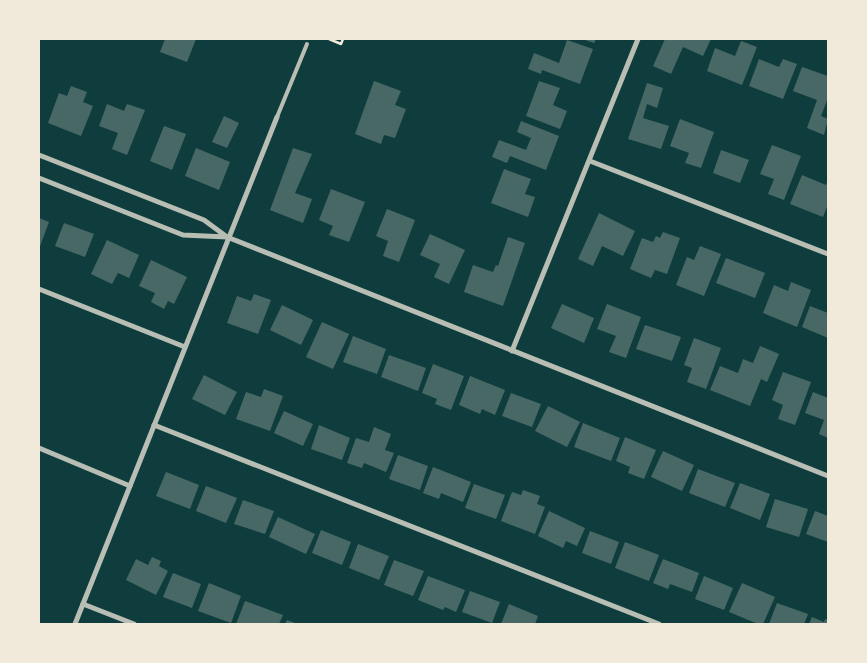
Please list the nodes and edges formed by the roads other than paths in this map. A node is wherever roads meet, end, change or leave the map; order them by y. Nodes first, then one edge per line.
1 (638, 39) edge
2 (307, 44) dead end
3 (277, 117) joint
4 (39, 155) edge
5 (590, 162) junction
6 (39, 178) edge
7 (227, 237) junction
8 (828, 254) edge
9 (39, 289) edge
10 (185, 347) junction
11 (512, 351) junction
12 (154, 425) junction
13 (39, 448) edge
14 (828, 476) edge
15 (130, 486) junction
16 (83, 604) junction
17 (75, 624) edge
18 (134, 624) edge
19 (659, 624) edge

1 - 5 street
2 - 3 lane
3 - 7 street
4 - 7 street
5 - 8 street
5 - 11 street
6 - 7 street
7 - 10 street
7 - 11 street
9 - 10 street
10 - 12 street
11 - 14 street
12 - 15 street
12 - 19 street
13 - 15 street
15 - 16 street
16 - 17 street
16 - 18 street

